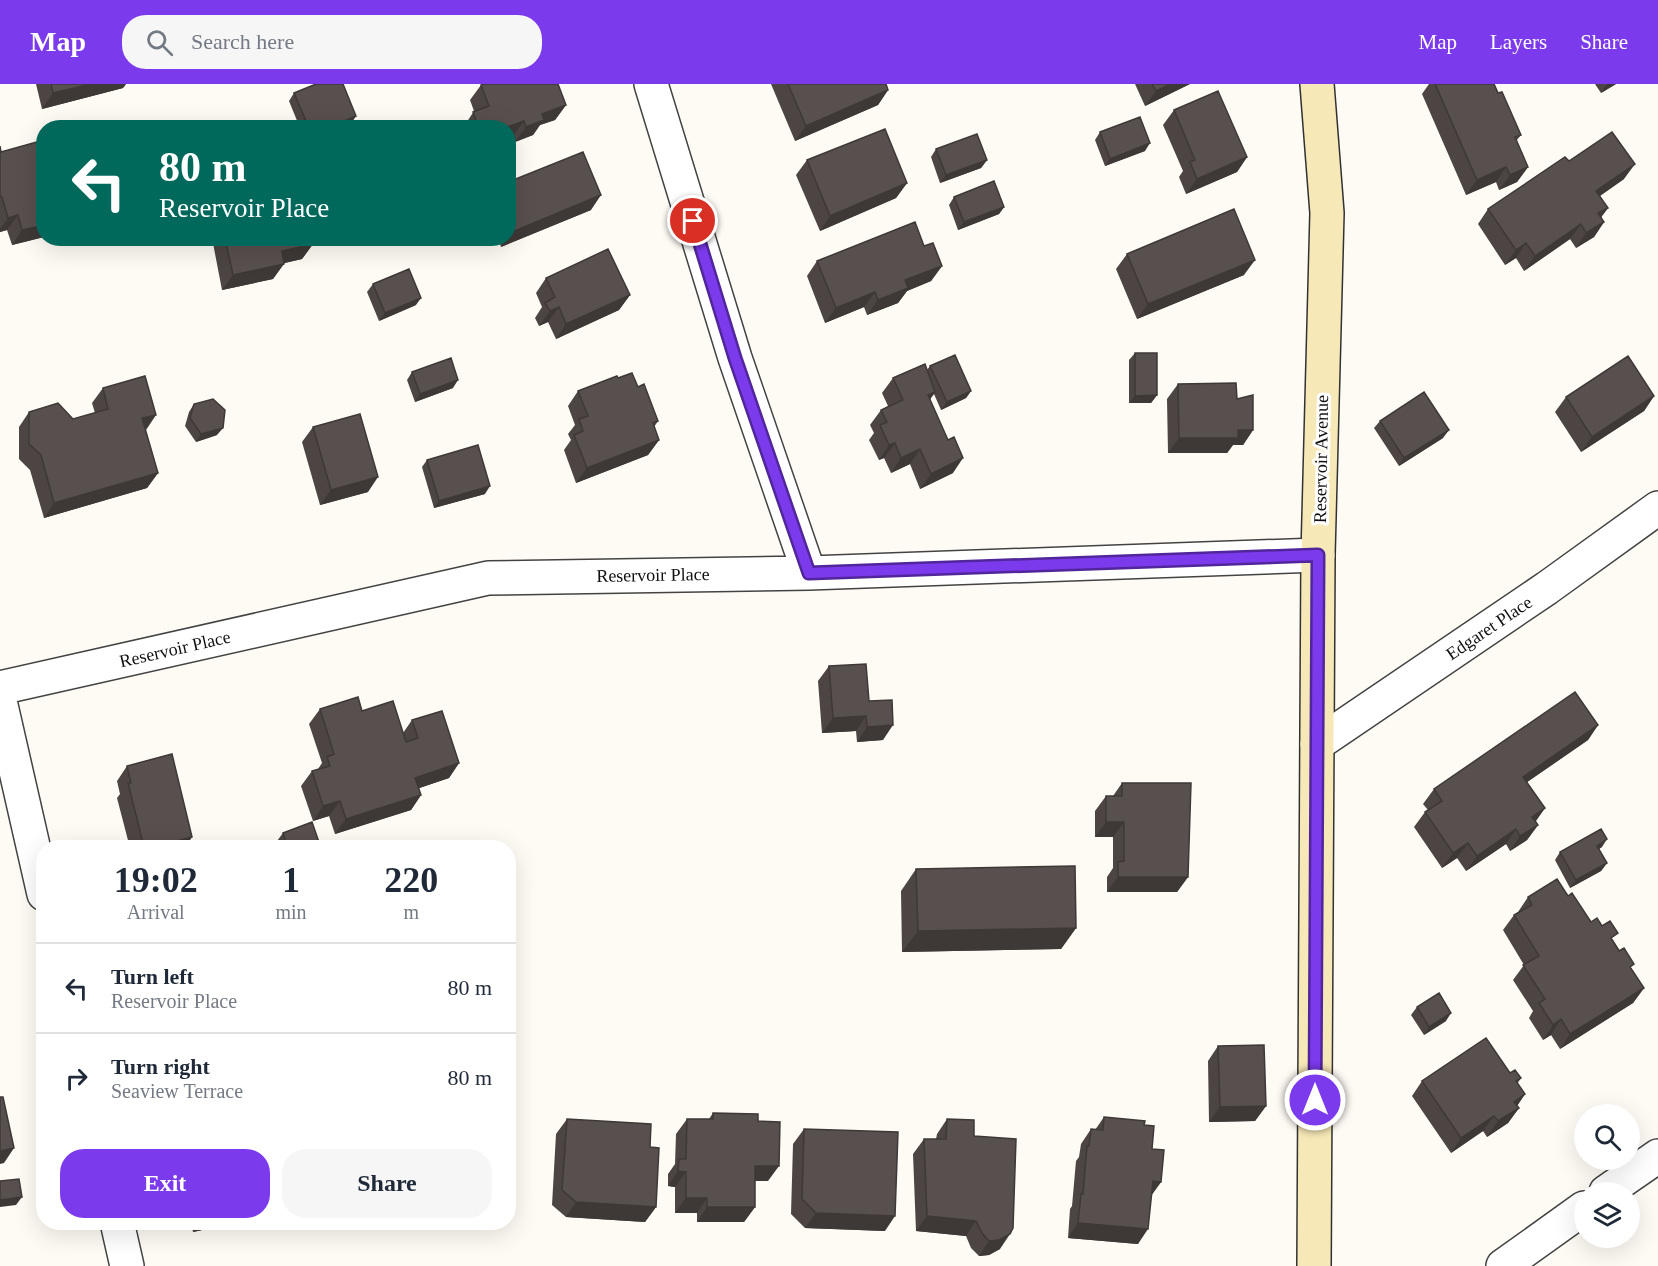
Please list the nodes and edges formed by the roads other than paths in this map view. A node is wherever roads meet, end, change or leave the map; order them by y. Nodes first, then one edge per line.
1 (651, 84) edge
2 (1317, 84) edge
3 (1658, 508) edge
4 (1318, 555) junction
5 (809, 573) junction
6 (0, 688) edge
7 (0, 701) edge
8 (1317, 744) junction
9 (36, 859) edge
10 (1658, 1156) edge
11 (1620, 1182) edge
12 (1574, 1215) edge
13 (119, 1230) edge
14 (127, 1266) edge
15 (1314, 1266) edge
16 (1503, 1266) edge

1 - 5 street
2 - 4 main road, Reservoir Avenue
3 - 8 street, Edgaret Place
4 - 5 street, Reservoir Place
4 - 8 main road, Reservoir Avenue
5 - 6 street, Reservoir Place
7 - 9 street
8 - 15 main road, Reservoir Avenue
10 - 11 street
12 - 16 street
13 - 14 street

